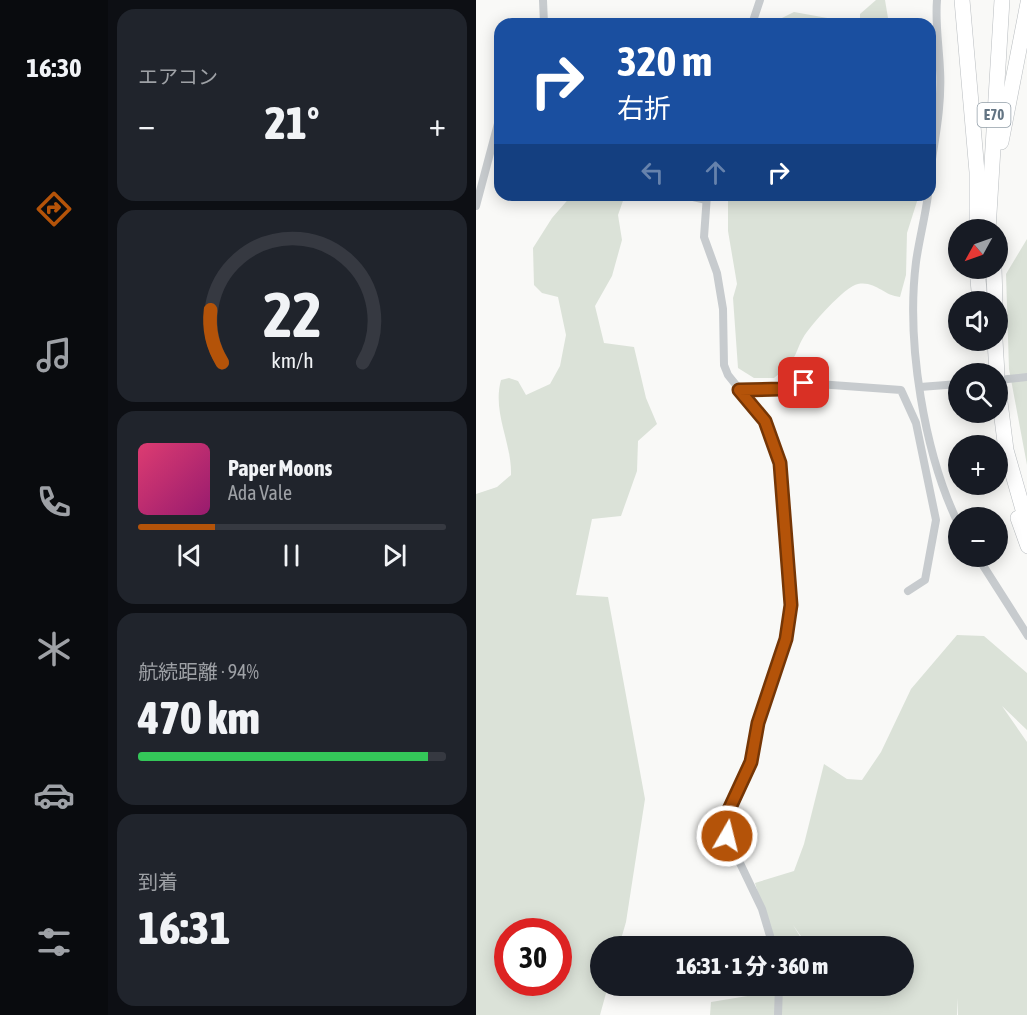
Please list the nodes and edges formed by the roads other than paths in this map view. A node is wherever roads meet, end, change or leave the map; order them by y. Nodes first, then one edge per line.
1 (544, 0) edge
2 (760, 0) edge
3 (937, 0) edge
4 (962, 0) edge
5 (1002, 0) edge
6 (1008, 0) edge
7 (1028, 3) edge
8 (544, 18) edge
9 (754, 18) edge
10 (936, 137) edge
11 (494, 138) edge
12 (1000, 148) junction
13 (707, 201) edge
14 (927, 201) edge
15 (476, 206) edge
16 (977, 219) edge
17 (989, 219) edge
18 (997, 219) edge
19 (1028, 377) edge
20 (1008, 379) edge
21 (948, 385) edge
22 (920, 387) junction
23 (739, 390) junction
24 (927, 420) junction
25 (916, 423) junction
26 (995, 423) edge
27 (1003, 423) edge
28 (952, 507) edge
29 (1028, 527) edge
30 (1028, 546) edge
31 (984, 567) edge
32 (908, 591) dead end
33 (1028, 636) edge
34 (770, 936) edge
35 (779, 996) edge
36 (778, 1015) edge

1 - 8 street
2 - 9 street
3 - 10 street
4 - 16 highway
5 - 17 highway, E70
6 - 12 highway, E70
7 - 12 highway
11 - 15 street
12 - 18 highway, E70
13 - 23 street
14 - 22 street
19 - 20 street
21 - 22 street
22 - 24 street
23 - 25 street
23 - 34 street
24 - 25 street
24 - 28 street
25 - 32 street
26 - 30 highway
27 - 29 highway
31 - 33 street
35 - 36 street

